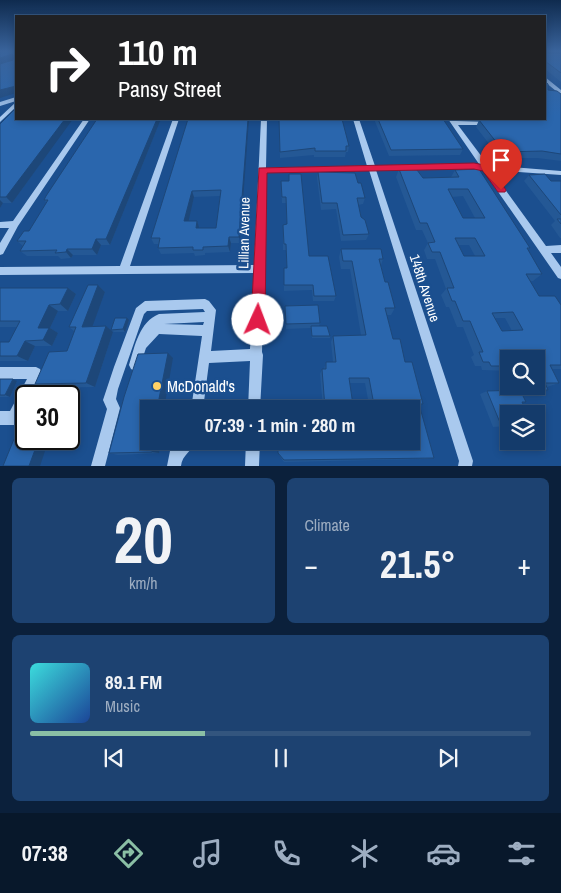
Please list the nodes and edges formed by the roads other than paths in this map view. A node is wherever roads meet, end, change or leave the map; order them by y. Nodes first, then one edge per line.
1 (546, 80) edge
2 (553, 93) edge
3 (561, 93) edge
4 (15, 99) edge
5 (0, 104) edge
6 (15, 105) edge
7 (0, 120) edge
8 (86, 120) edge
9 (176, 120) edge
10 (264, 120) edge
11 (356, 120) edge
12 (453, 121) edge
13 (494, 122) edge
14 (371, 167) junction
15 (486, 168) junction
16 (262, 170) junction
17 (561, 173) edge
18 (0, 224) edge
19 (15, 224) junction
20 (544, 250) junction
21 (561, 250) edge
22 (0, 251) edge
23 (260, 269) junction
24 (0, 271) edge
25 (123, 271) junction
26 (561, 275) edge
27 (210, 317) junction
28 (208, 330) junction
29 (141, 345) junction
30 (257, 355) junction
31 (204, 357) junction
32 (133, 372) edge
33 (0, 373) edge
34 (124, 400) edge
35 (198, 400) edge
36 (254, 400) edge
37 (114, 408) junction
38 (0, 418) edge
39 (181, 450) edge
40 (253, 450) edge
41 (98, 466) edge
42 (174, 466) edge
43 (252, 466) edge
44 (465, 466) edge

1 - 3 street
2 - 3 street
4 - 5 street
6 - 7 street
8 - 19 street
9 - 25 street
10 - 16 street, Lillian Avenue
11 - 14 street, 148th Avenue
12 - 13 street
12 - 15 street
14 - 15 street
14 - 16 street
14 - 44 street, 148th Avenue
15 - 17 street
15 - 20 street
16 - 23 street, Lillian Avenue
18 - 19 street
19 - 22 street
20 - 21 street
20 - 26 street
23 - 25 street
23 - 30 street, Lillian Avenue
24 - 25 street
27 - 28 street
27 - 29 street
27 - 37 street
28 - 29 street
28 - 31 street
29 - 32 street
30 - 31 street
30 - 36 street, Lillian Avenue
31 - 35 street
33 - 38 street
34 - 37 street
37 - 41 street
39 - 42 street
40 - 43 street

